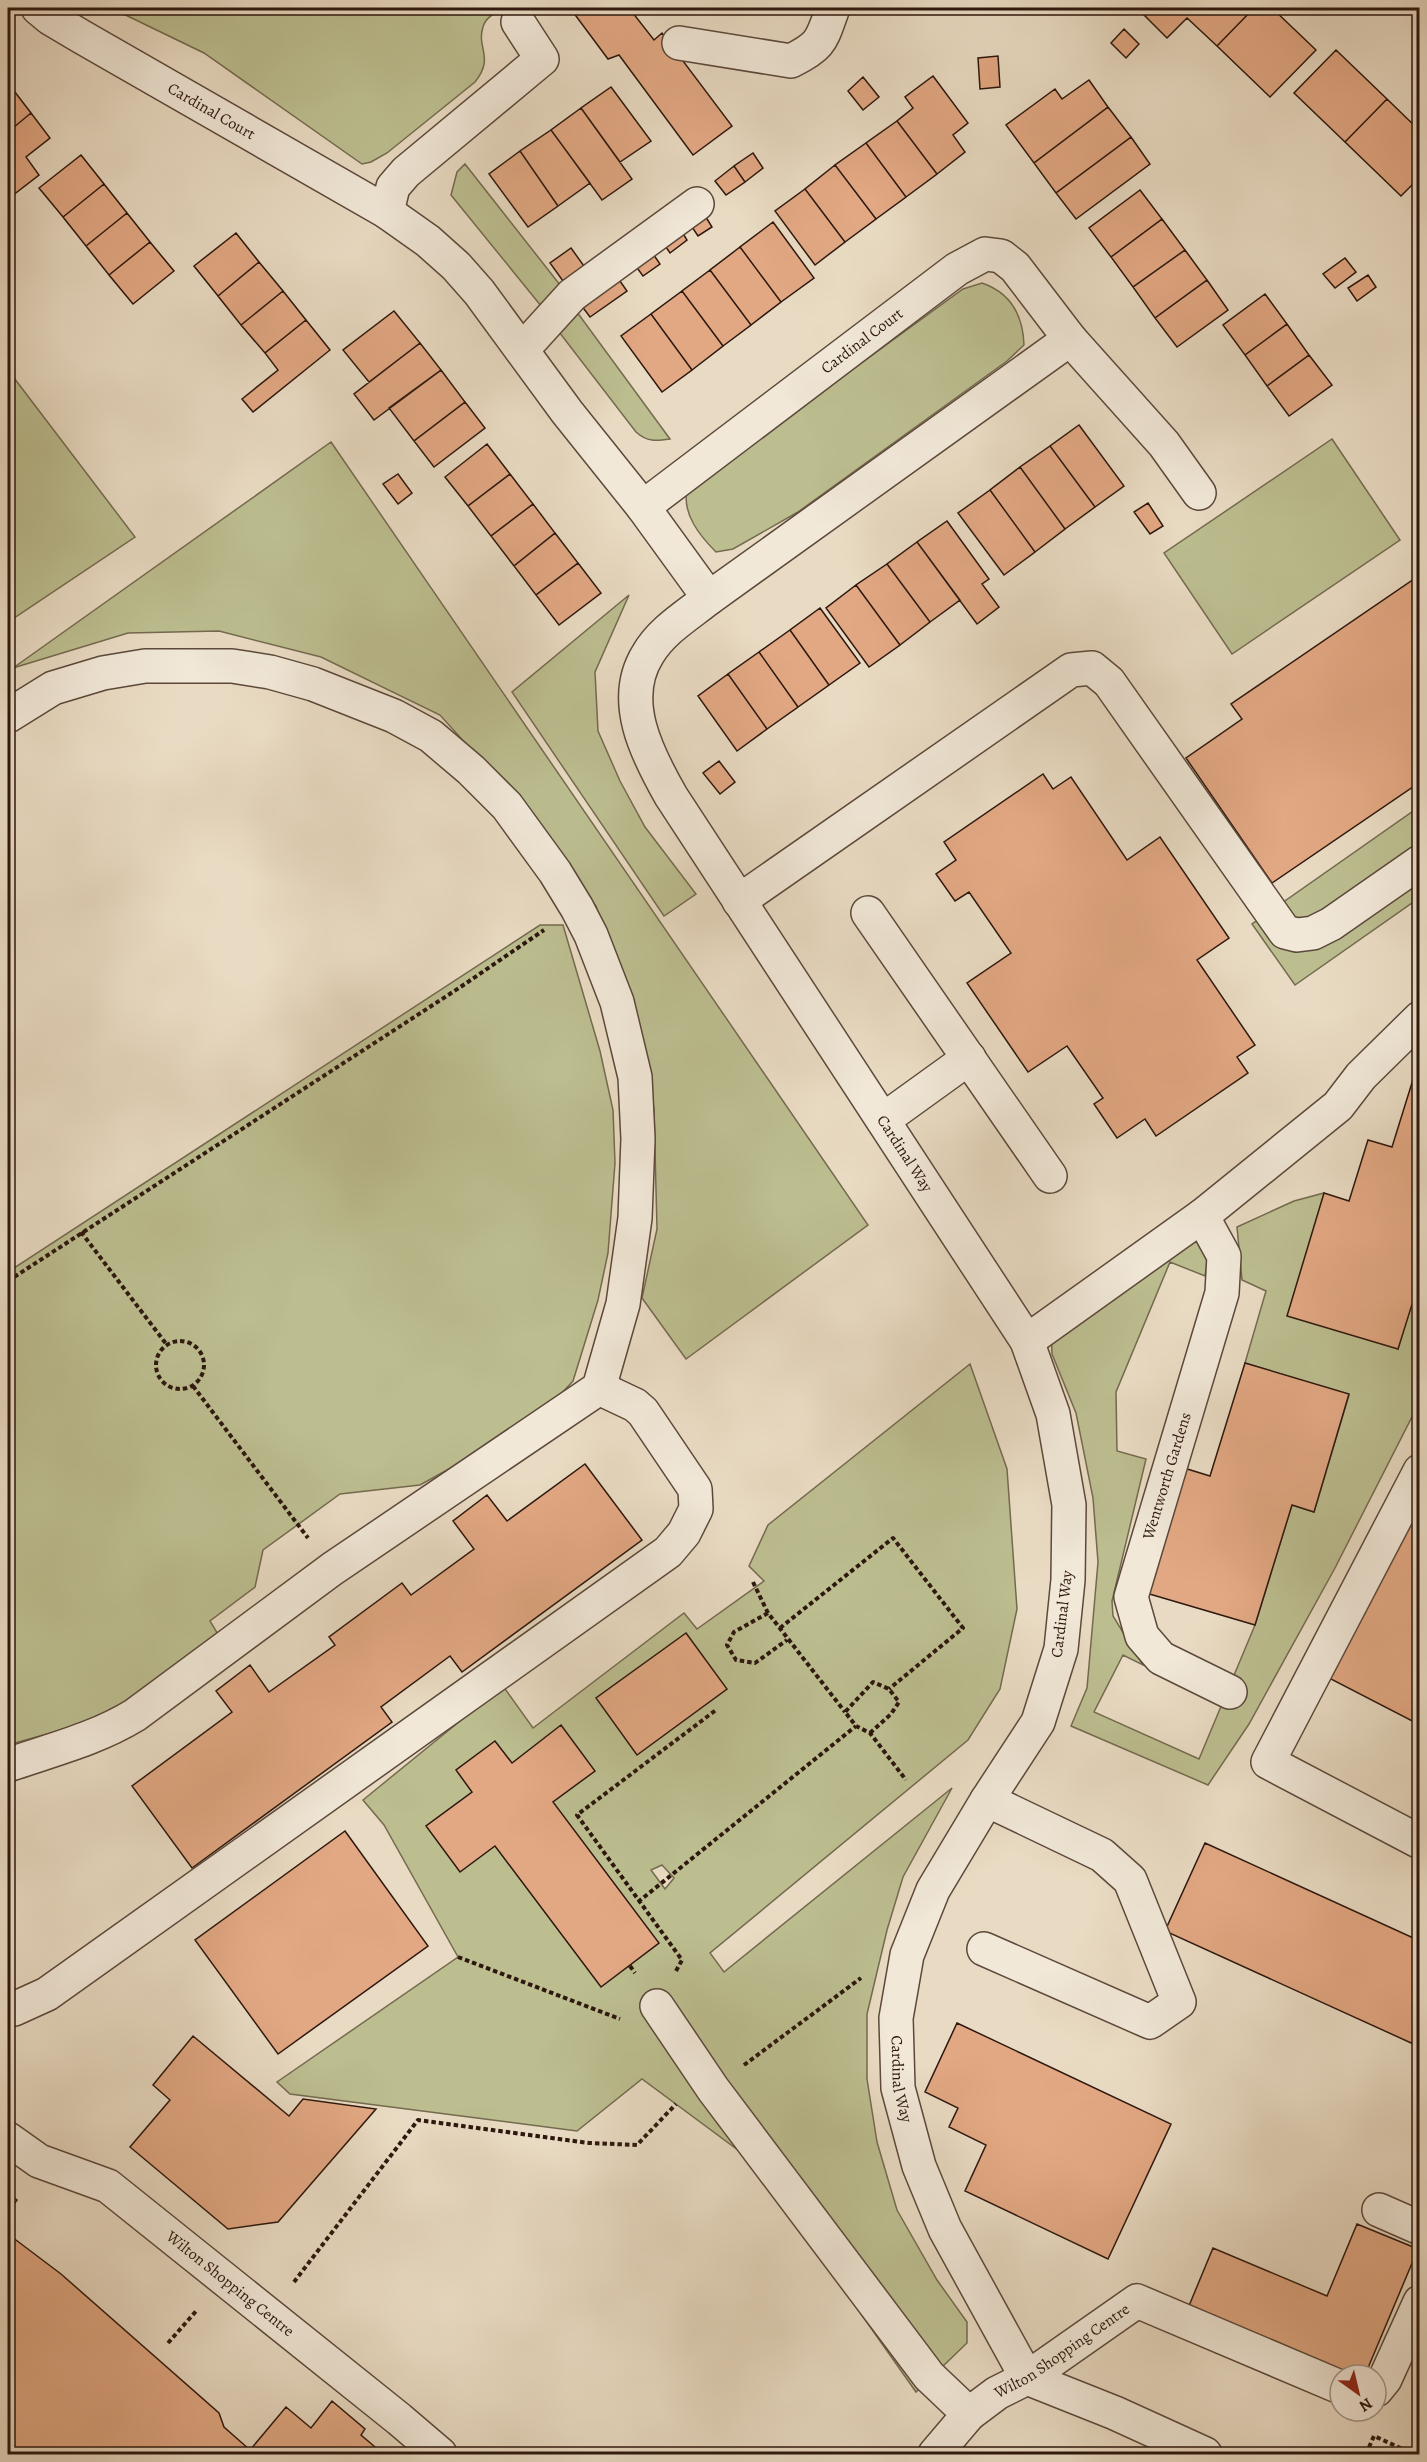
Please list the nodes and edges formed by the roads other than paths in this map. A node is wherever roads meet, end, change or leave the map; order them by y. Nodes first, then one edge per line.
1 (38, 8) edge
2 (832, 8) edge
3 (518, 22) dead end
4 (679, 43) dead end
5 (697, 204) dead end
6 (387, 212) junction
7 (1070, 339) junction
8 (522, 350) junction
9 (1199, 493) dead end
10 (643, 507) junction
11 (709, 598) junction
12 (8, 716) edge
13 (1419, 862) edge
14 (739, 901) junction
15 (868, 913) dead end
16 (1419, 1018) edge
17 (969, 1058) junction
18 (883, 1120) junction
19 (1050, 1176) dead end
20 (1202, 1216) junction
21 (1027, 1341) junction
22 (599, 1388) junction
23 (1419, 1471) edge
24 (1230, 1692) dead end
25 (8, 1765) edge
26 (987, 1800) junction
27 (1419, 1842) edge
28 (984, 1949) dead end
29 (657, 2006) road end
30 (8, 2007) edge
31 (8, 2139) edge
32 (1379, 2210) dead end
33 (1419, 2228) edge
34 (1419, 2302) edge
35 (1388, 2372) edge
36 (1027, 2378) junction
37 (1328, 2382) edge
38 (969, 2414) junction
39 (440, 2454) edge
40 (935, 2454) edge
41 (1205, 2454) edge

1 - 6 street, Cardinal Court
2 - 4 street
3 - 6 street
5 - 8 street
6 - 8 street, Cardinal Court
7 - 9 street, Cardinal Court
7 - 10 street, Cardinal Court
7 - 11 street
8 - 10 street, Cardinal Court
10 - 11 street, Cardinal Court
11 - 14 street, Cardinal Way
12 - 22 street
13 - 14 street
14 - 18 street, Cardinal Way
15 - 17 street
16 - 20 street
17 - 18 street
17 - 19 street
18 - 21 street, Cardinal Way
20 - 21 street
20 - 24 street, Wentworth Gardens
21 - 26 street, Cardinal Way
22 - 25 street
22 - 30 street
23 - 27 street
26 - 28 street
26 - 36 street, Cardinal Way
29 - 38 street
31 - 39 street, Wilton Shopping Centre
32 - 33 street
34 - 35 street
36 - 37 street, Wilton Shopping Centre
36 - 38 street, Wilton Shopping Centre
36 - 41 street
38 - 40 street, Wilton Shopping Centre

